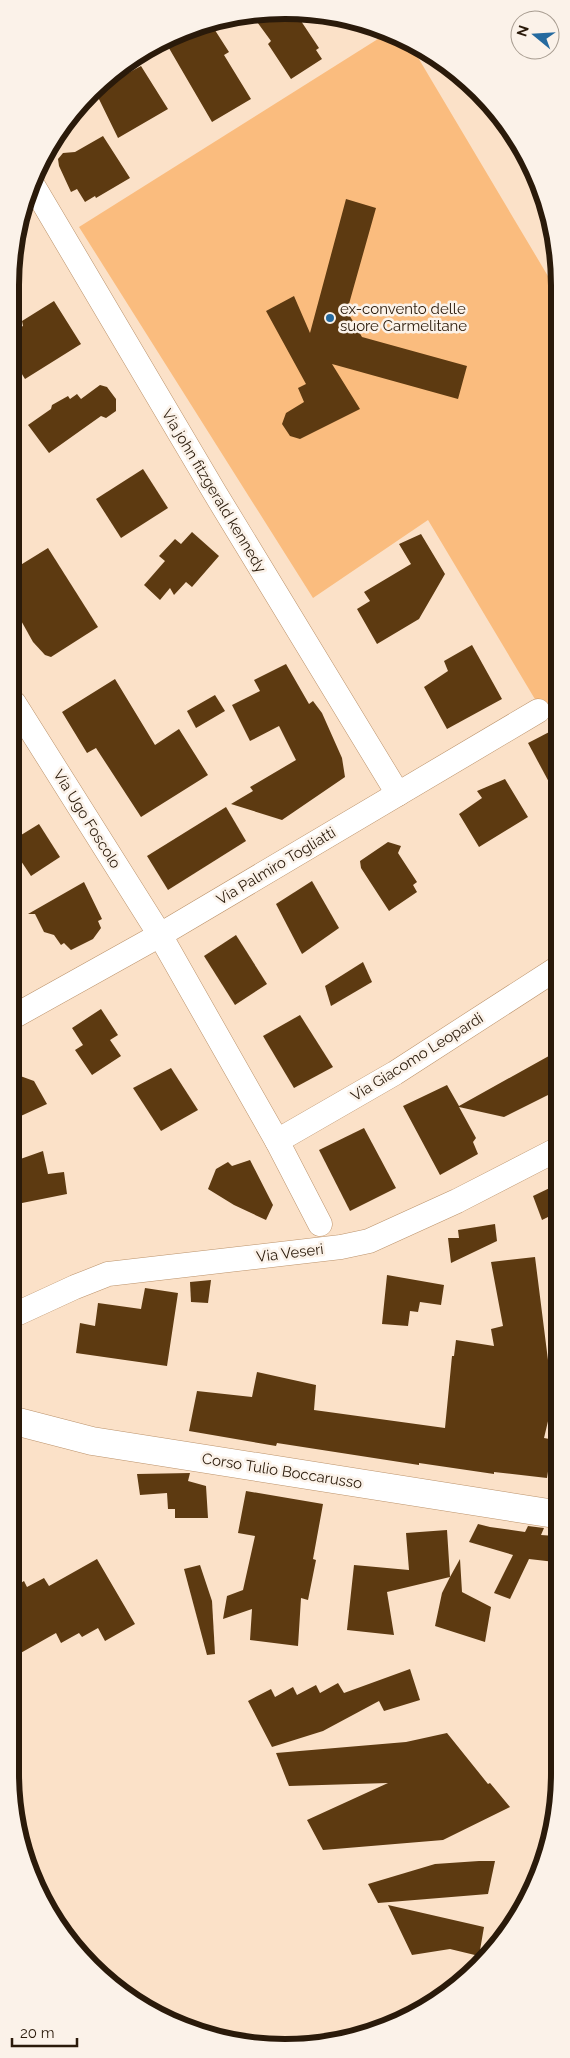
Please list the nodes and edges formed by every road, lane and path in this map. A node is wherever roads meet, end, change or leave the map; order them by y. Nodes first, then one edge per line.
1 (36, 191) edge
2 (19, 711) edge
3 (538, 711) dead end
4 (398, 794) junction
5 (160, 935) junction
6 (551, 972) edge
7 (19, 1014) edge
8 (277, 1142) junction
9 (551, 1153) edge
10 (320, 1224) dead end
11 (19, 1313) edge
12 (19, 1421) edge
13 (551, 1513) edge

1 - 4 street, Via john fitzgerald kennedy
2 - 5 street, Via Ugo Foscolo
3 - 4 street, Via Palmiro Togliatti
4 - 5 street, Via Palmiro Togliatti
5 - 7 street, Via Palmiro Togliatti
5 - 8 street
6 - 8 street, Via Giacomo Leopardi
8 - 10 street
9 - 11 street, Via Veseri
12 - 13 street, Corso Tulio Boccarusso

